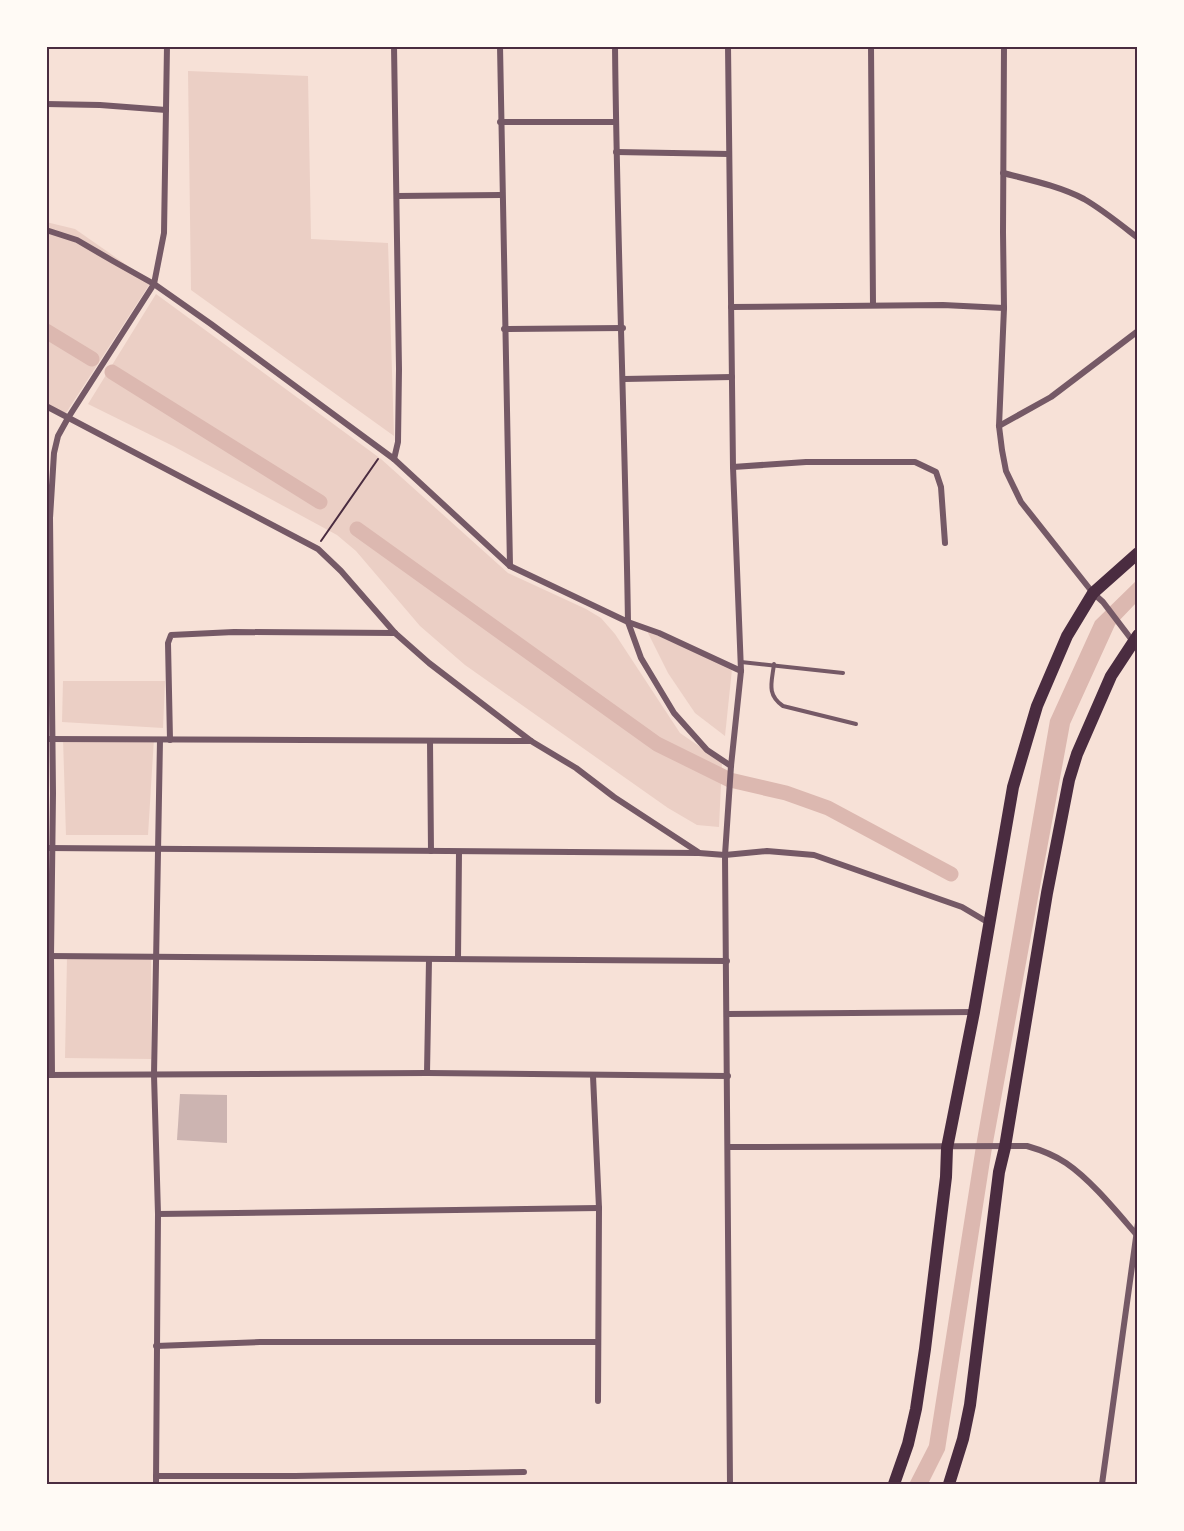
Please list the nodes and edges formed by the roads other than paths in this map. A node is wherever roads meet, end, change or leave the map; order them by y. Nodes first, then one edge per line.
1 (167, 46) edge
2 (394, 46) edge
3 (500, 46) edge
4 (615, 46) edge
5 (728, 46) edge
6 (871, 46) edge
7 (1004, 46) edge
8 (46, 104) edge
9 (166, 110) junction
10 (500, 122) junction
11 (616, 122) junction
12 (616, 152) junction
13 (729, 154) junction
14 (1003, 173) junction
15 (501, 195) junction
16 (397, 196) junction
17 (46, 230) edge
18 (1137, 238) edge
19 (154, 284) junction
20 (873, 305) junction
21 (731, 307) junction
22 (1004, 308) junction
23 (623, 328) junction
24 (504, 329) junction
25 (1137, 331) edge
26 (732, 376) junction
27 (624, 379) junction
28 (46, 406) edge
29 (68, 418) junction
30 (999, 426) junction
31 (394, 459) junction
32 (733, 467) junction
33 (48, 518) edge
34 (945, 543) dead end
35 (1137, 553) edge
36 (510, 566) junction
37 (1093, 593) junction
38 (628, 622) junction
39 (49, 631) edge
40 (395, 633) junction
41 (1136, 641) edge
42 (741, 662) junction
43 (774, 664) junction
44 (741, 671) junction
45 (843, 673) dead end
46 (856, 723) dead end
47 (49, 739) edge
48 (160, 740) junction
49 (170, 740) junction
50 (430, 741) junction
51 (531, 741) junction
52 (731, 766) junction
53 (50, 847) edge
54 (159, 849) junction
55 (431, 851) junction
56 (459, 852) junction
57 (699, 853) junction
58 (725, 855) junction
59 (988, 923) junction
60 (49, 956) edge
61 (157, 958) junction
62 (458, 959) junction
63 (429, 960) junction
64 (727, 961) junction
65 (974, 1012) junction
66 (727, 1014) junction
67 (427, 1073) junction
68 (49, 1075) edge
69 (154, 1075) junction
70 (593, 1076) junction
71 (728, 1076) junction
72 (729, 1147) junction
73 (954, 1147) junction
74 (1000, 1147) junction
75 (599, 1208) junction
76 (158, 1214) junction
77 (1137, 1223) edge
78 (1136, 1234) junction
79 (598, 1342) junction
80 (156, 1346) junction
81 (598, 1401) dead end
82 (524, 1472) dead end
83 (156, 1476) junction
84 (295, 1476) junction
85 (156, 1485) edge
86 (295, 1485) edge
87 (730, 1485) edge
88 (894, 1485) edge
89 (949, 1485) edge
90 (1102, 1485) edge

1 - 9 street
2 - 16 street
3 - 10 street
4 - 11 street
5 - 13 street
6 - 20 street
7 - 14 street
8 - 9 street
9 - 19 street
10 - 11 street
10 - 15 street
11 - 12 street
12 - 13 street
12 - 23 street
13 - 21 street
14 - 18 street
14 - 22 street
15 - 16 street
15 - 24 street
16 - 31 street
17 - 19 street
19 - 29 street
19 - 31 street
20 - 21 street
20 - 22 street
21 - 26 street
22 - 30 street
23 - 24 street
23 - 27 street
24 - 36 street
25 - 30 street
26 - 27 street
26 - 32 street
27 - 38 street
28 - 29 street
29 - 33 street
29 - 40 street
30 - 37 street
31 - 36 street
32 - 34 street
32 - 42 street
33 - 39 street
35 - 37 main road
36 - 38 street
37 - 41 street
37 - 59 main road
38 - 44 street
38 - 52 street
39 - 47 street
40 - 49 street
40 - 51 street
41 - 74 main road
42 - 43 lane
42 - 44 street
43 - 45 lane
43 - 46 lane
44 - 52 street
47 - 48 street
47 - 53 street
48 - 49 street
48 - 54 street
49 - 50 street
50 - 51 street
50 - 55 street
51 - 57 street
52 - 58 street
53 - 54 street
53 - 60 street
54 - 55 street
54 - 61 street
55 - 56 street
56 - 57 street
56 - 62 street
57 - 58 street
58 - 59 street
58 - 64 street
59 - 65 main road
60 - 61 street
60 - 68 street
61 - 63 street
61 - 69 street
62 - 63 street
62 - 64 street
63 - 67 street
64 - 66 street
65 - 66 street
65 - 73 main road
66 - 71 street
67 - 69 street
67 - 70 street
68 - 69 street
69 - 76 street
70 - 71 street
70 - 75 street
71 - 72 street
72 - 73 street
72 - 87 street
73 - 74 street
73 - 88 main road
74 - 78 street
74 - 89 main road
75 - 76 street
75 - 79 street
76 - 80 street
77 - 78 street
78 - 90 street
79 - 80 street
79 - 81 street
80 - 83 street
82 - 84 street
83 - 84 street
83 - 85 street
84 - 86 street

